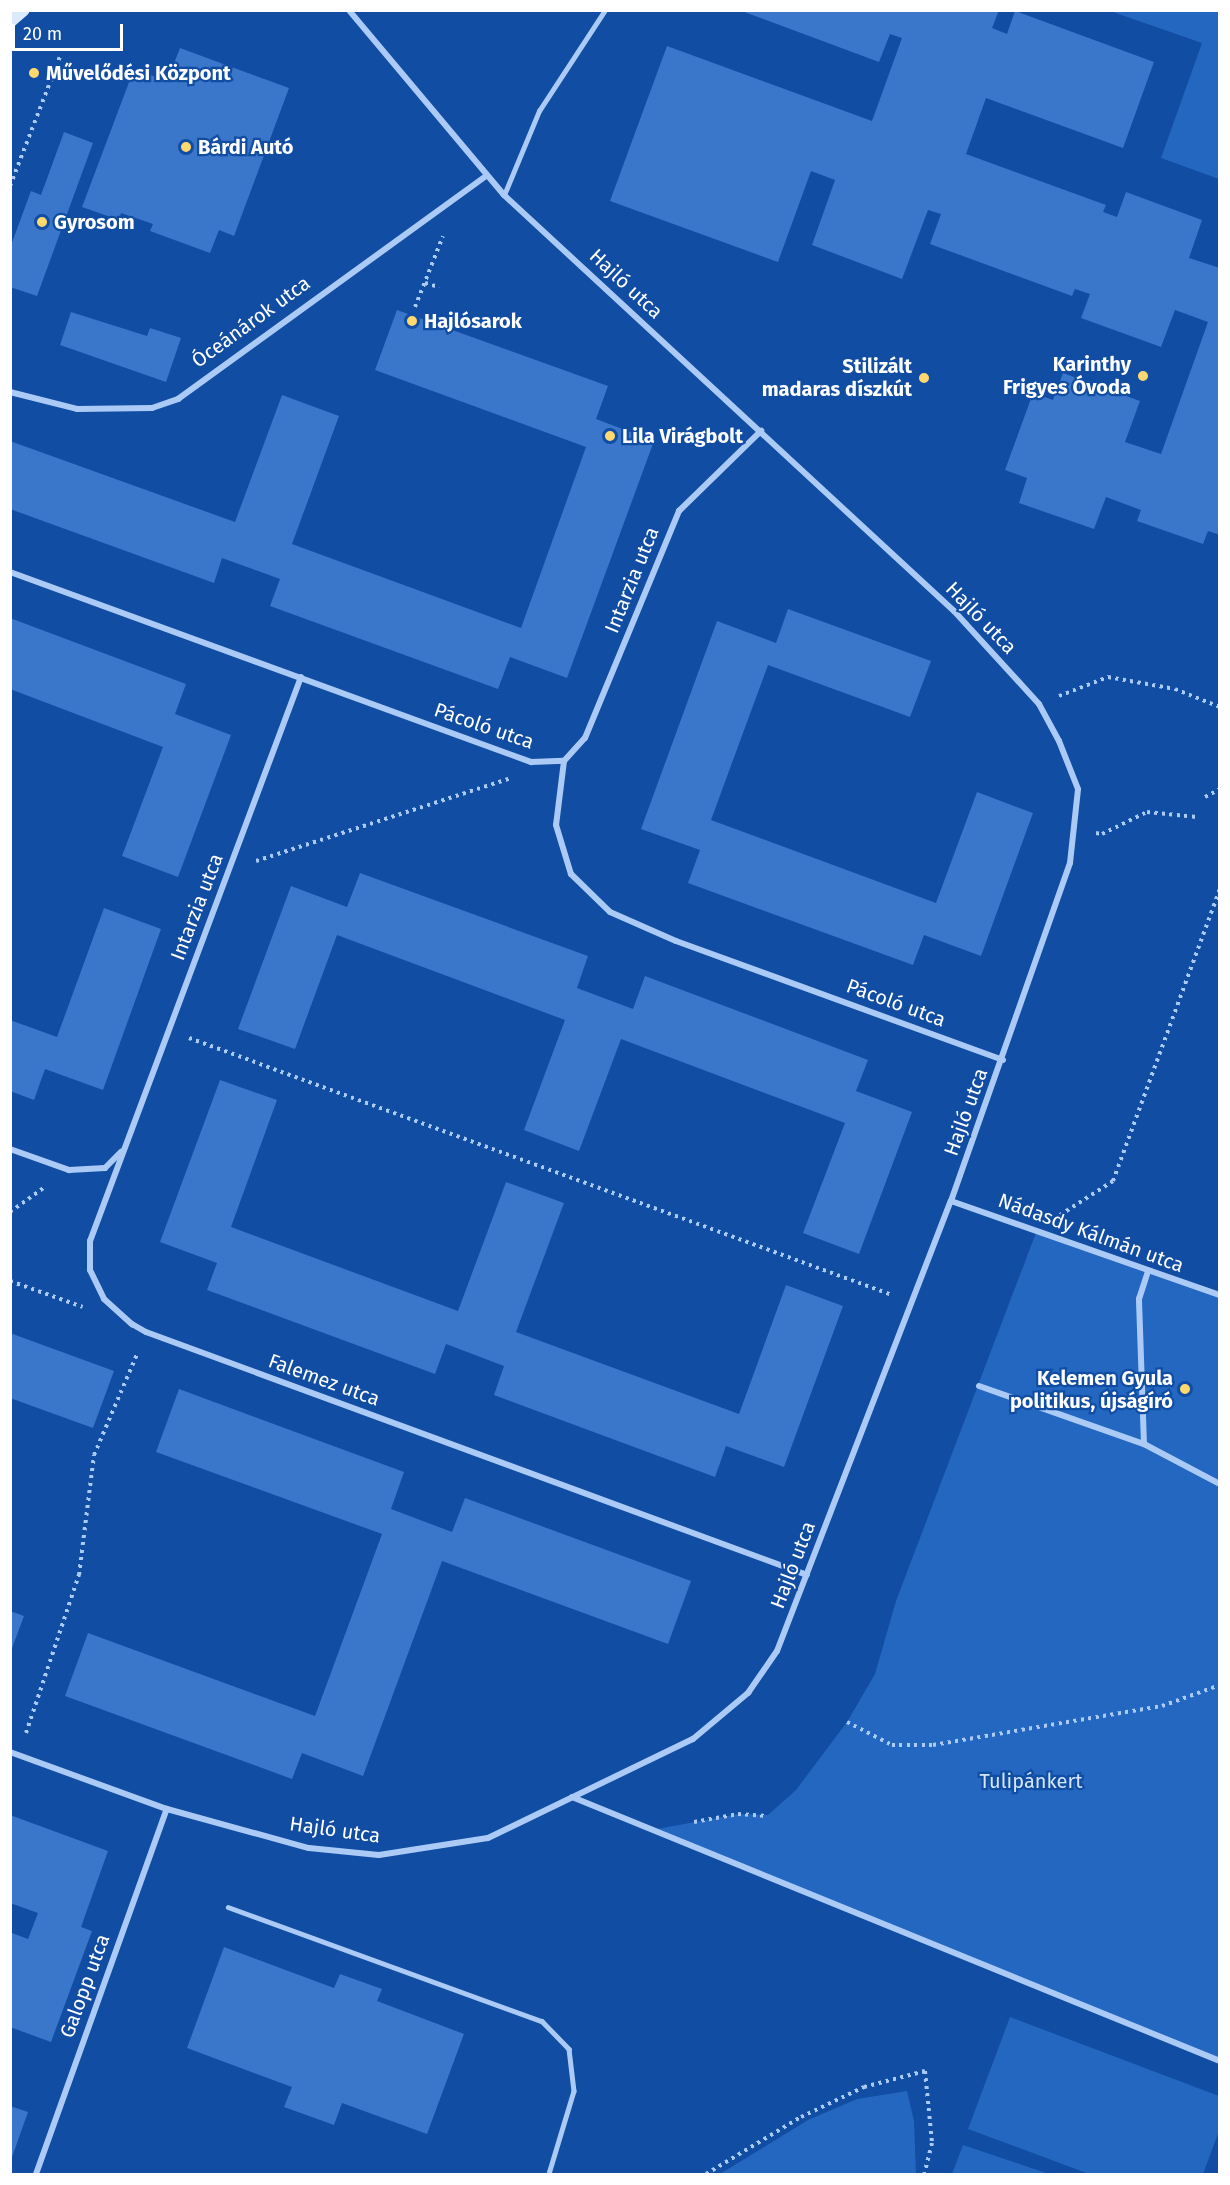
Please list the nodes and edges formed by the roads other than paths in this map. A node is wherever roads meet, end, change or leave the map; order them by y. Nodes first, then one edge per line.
1 (24, 10) edge
2 (350, 10) edge
3 (605, 10) edge
4 (10, 22) edge
5 (486, 176) junction
6 (504, 195) junction
7 (10, 392) edge
8 (761, 431) junction
9 (10, 572) edge
10 (301, 676) junction
11 (564, 762) junction
12 (1003, 1059) junction
13 (10, 1149) edge
14 (124, 1149) junction
15 (951, 1201) junction
16 (1148, 1271) junction
17 (1220, 1295) edge
18 (979, 1386) dead end
19 (1144, 1444) junction
20 (1220, 1484) edge
21 (807, 1575) junction
22 (10, 1752) edge
23 (573, 1797) junction
24 (167, 1809) junction
25 (228, 1907) dead end
26 (1220, 2061) edge
27 (36, 2175) edge
28 (549, 2175) edge

1 - 4 street
2 - 5 street, Hajló utca
3 - 6 lane
5 - 6 street, Hajló utca
5 - 7 street, Óceánárok utca
6 - 8 street, Hajló utca
8 - 11 street, Intarzia utca
8 - 12 street, Hajló utca
9 - 10 street, Pácoló utca
10 - 11 street, Pácoló utca
10 - 14 street, Intarzia utca
11 - 12 street, Pácoló utca
12 - 15 street, Hajló utca
13 - 14 street
14 - 21 street, Falemez utca
15 - 16 street, Nádasdy Kálmán utca
15 - 21 street, Hajló utca
16 - 17 street, Nádasdy Kálmán utca
16 - 19 street
18 - 19 street
19 - 20 street
21 - 23 street, Hajló utca
22 - 24 street, Hajló utca
23 - 24 street, Hajló utca
23 - 26 street
24 - 27 street, Galopp utca
25 - 28 lane

